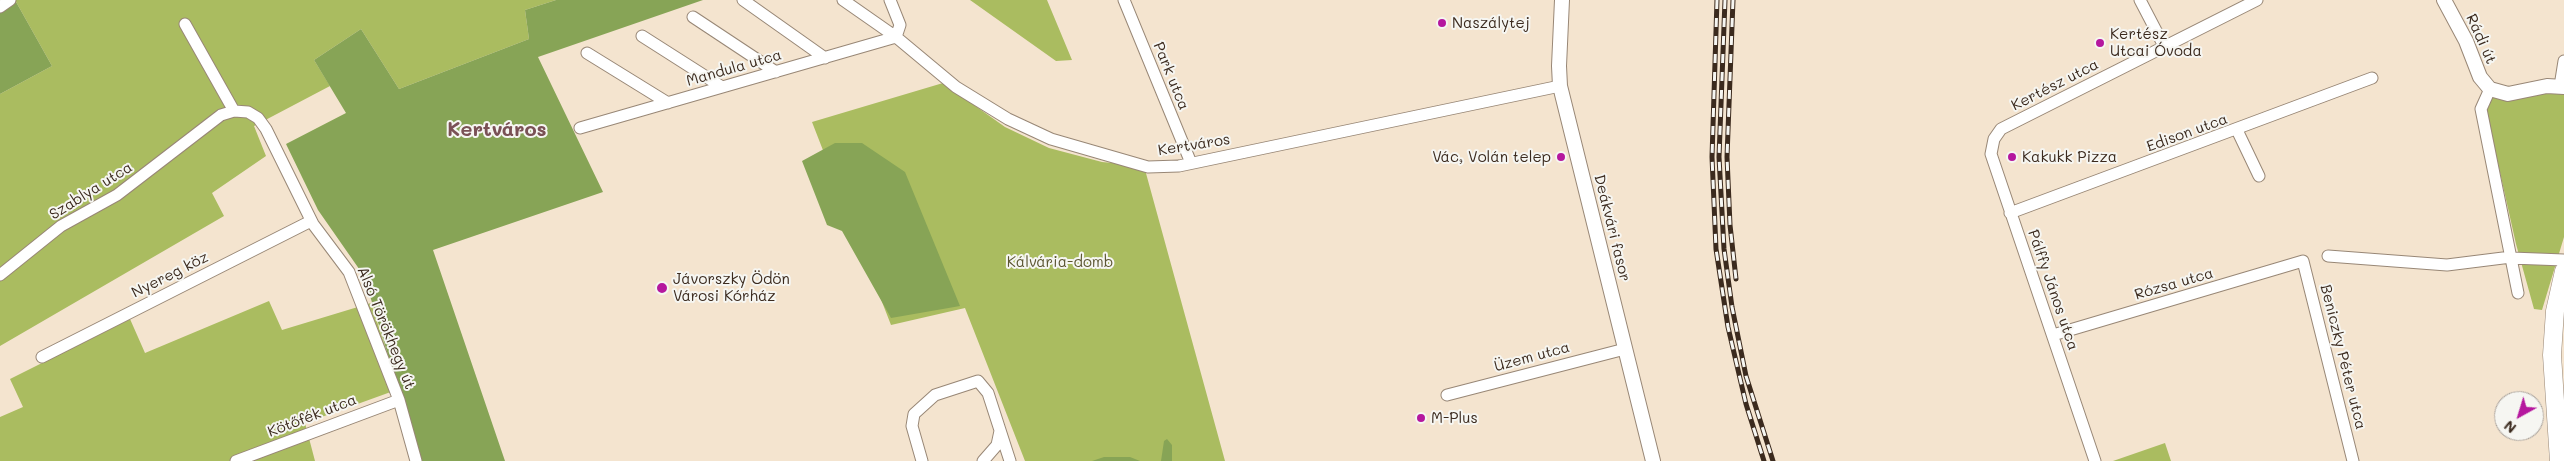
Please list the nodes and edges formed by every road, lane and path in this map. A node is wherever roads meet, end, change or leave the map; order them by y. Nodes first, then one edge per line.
1 (10, 0) edge
2 (743, 0) edge
3 (843, 0) edge
4 (890, 0) edge
5 (1124, 0) edge
6 (1562, 0) edge
7 (2140, 0) edge
8 (2257, 0) edge
9 (2444, 0) edge
10 (0, 7) edge
11 (693, 17) dead end
12 (185, 24) dead end
13 (642, 36) dead end
14 (896, 37) junction
15 (2164, 46) junction
16 (587, 53) dead end
17 (825, 58) junction
18 (2564, 61) edge
19 (776, 72) junction
20 (2372, 78) dead end
21 (1560, 86) junction
22 (2562, 86) edge
23 (722, 87) junction
24 (2490, 89) junction
25 (668, 103) junction
26 (234, 110) junction
27 (580, 128) dead end
28 (2001, 129) joint
29 (2237, 130) junction
30 (1191, 163) junction
31 (2259, 176) dead end
32 (2010, 213) junction
33 (311, 221) junction
34 (2328, 256) dead end
35 (2511, 258) junction
36 (2564, 260) edge
37 (2303, 261) joint
38 (2564, 271) edge
39 (0, 275) edge
40 (2518, 293) dead end
41 (2053, 335) junction
42 (1625, 350) junction
43 (42, 357) dead end
44 (1447, 395) dead end
45 (399, 400) junction
46 (1000, 431) junction
47 (236, 461) edge
48 (416, 461) edge
49 (922, 461) edge
50 (983, 461) edge
51 (1010, 461) edge
52 (1653, 461) edge
53 (2095, 461) edge
54 (2353, 461) edge
55 (2559, 461) edge

1 - 10 street
2 - 17 street
3 - 14 street, Kertváros
4 - 14 street
5 - 30 street, Park utca
6 - 21 street, Deákvári fasor
7 - 15 street
8 - 15 street, Kertész utca
9 - 24 street, Rádi út
11 - 19 street
12 - 26 street
13 - 23 street
14 - 17 street, Mandula utca
14 - 30 street, Kertváros
15 - 28 street, Kertész utca
16 - 25 street
17 - 19 street, Mandula utca
18 - 22 street
19 - 23 street, Mandula utca
20 - 29 street, Edison utca
21 - 30 street, Kertváros
21 - 42 street, Deákvári fasor
22 - 24 street
23 - 25 street, Mandula utca
24 - 35 street
25 - 27 street, Mandula utca
26 - 33 street, Alsó Törökhegy út
26 - 39 street, Szablya utca
28 - 32 street, Pálffy János utca
29 - 31 street
29 - 32 street, Edison utca
32 - 41 street, Pálffy János utca
33 - 43 street, Nyereg köz
33 - 45 street, Alsó Törökhegy út
34 - 35 street
35 - 36 street
35 - 40 street
37 - 41 street, Rózsa utca
37 - 54 street, Beniczky Péter utca
38 - 55 main road
41 - 53 street, Pálffy János utca
42 - 44 street, Üzem utca
42 - 52 street, Deákvári fasor
45 - 47 street, Kötőfék utca
45 - 48 street, Alsó Törökhegy út
46 - 49 street
46 - 50 street
46 - 51 street

